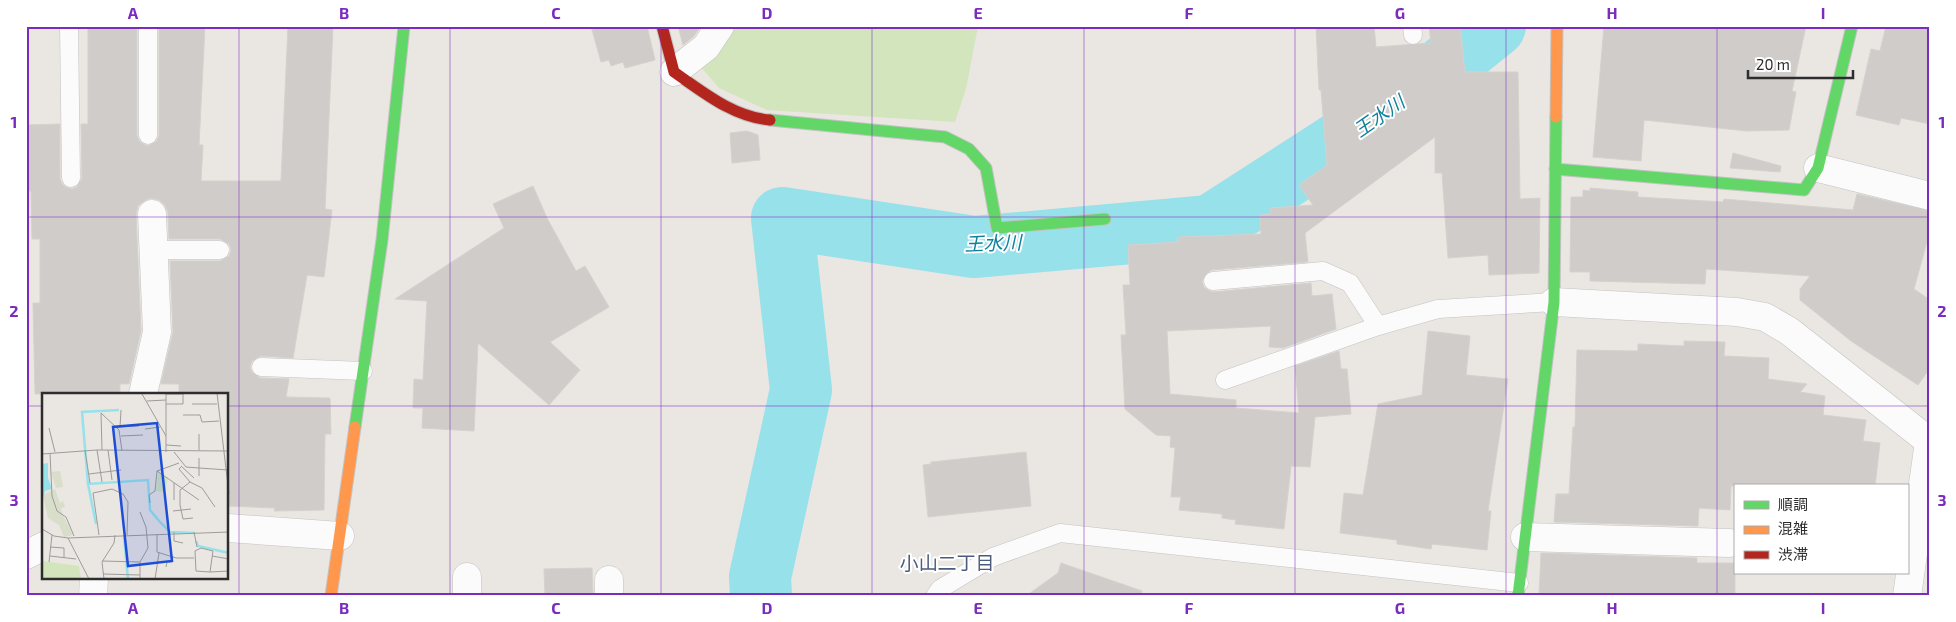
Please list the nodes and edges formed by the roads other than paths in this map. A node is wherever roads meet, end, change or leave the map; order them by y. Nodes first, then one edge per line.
1 (69, 26) edge
2 (148, 26) edge
3 (404, 26) edge
4 (662, 26) edge
5 (720, 26) edge
6 (1557, 26) edge
7 (1852, 26) edge
8 (674, 72) junction
9 (148, 135) dead end
10 (1818, 168) junction
11 (1555, 169) junction
12 (71, 178) dead end
13 (1930, 196) edge
14 (152, 214) dead end
15 (1105, 219) dead end
16 (154, 250) junction
17 (220, 250) dead end
18 (1213, 281) dead end
19 (1554, 302) junction
20 (1378, 326) junction
21 (260, 367) dead end
22 (364, 371) junction
23 (1225, 380) dead end
24 (143, 393) edge
25 (1929, 442) edge
26 (229, 528) edge
27 (340, 536) junction
28 (1525, 537) junction
29 (1729, 543) dead end
30 (42, 547) edge
31 (26, 555) edge
32 (94, 580) edge
33 (1519, 589) edge
34 (93, 596) edge
35 (331, 596) edge
36 (935, 596) edge
37 (1907, 596) edge

1 - 12 lane
2 - 9 lane
3 - 22 street
4 - 8 street
5 - 8 street
6 - 11 street
7 - 10 street
8 - 15 street
10 - 11 street
10 - 13 street
11 - 19 street
14 - 16 street
16 - 17 lane
16 - 24 street
18 - 20 lane
19 - 20 lane
19 - 25 street
19 - 28 street
20 - 23 lane
21 - 22 lane
22 - 27 street
25 - 37 street
26 - 27 street
27 - 35 street
28 - 29 street
28 - 33 street
30 - 31 street
32 - 34 street
33 - 36 lane

